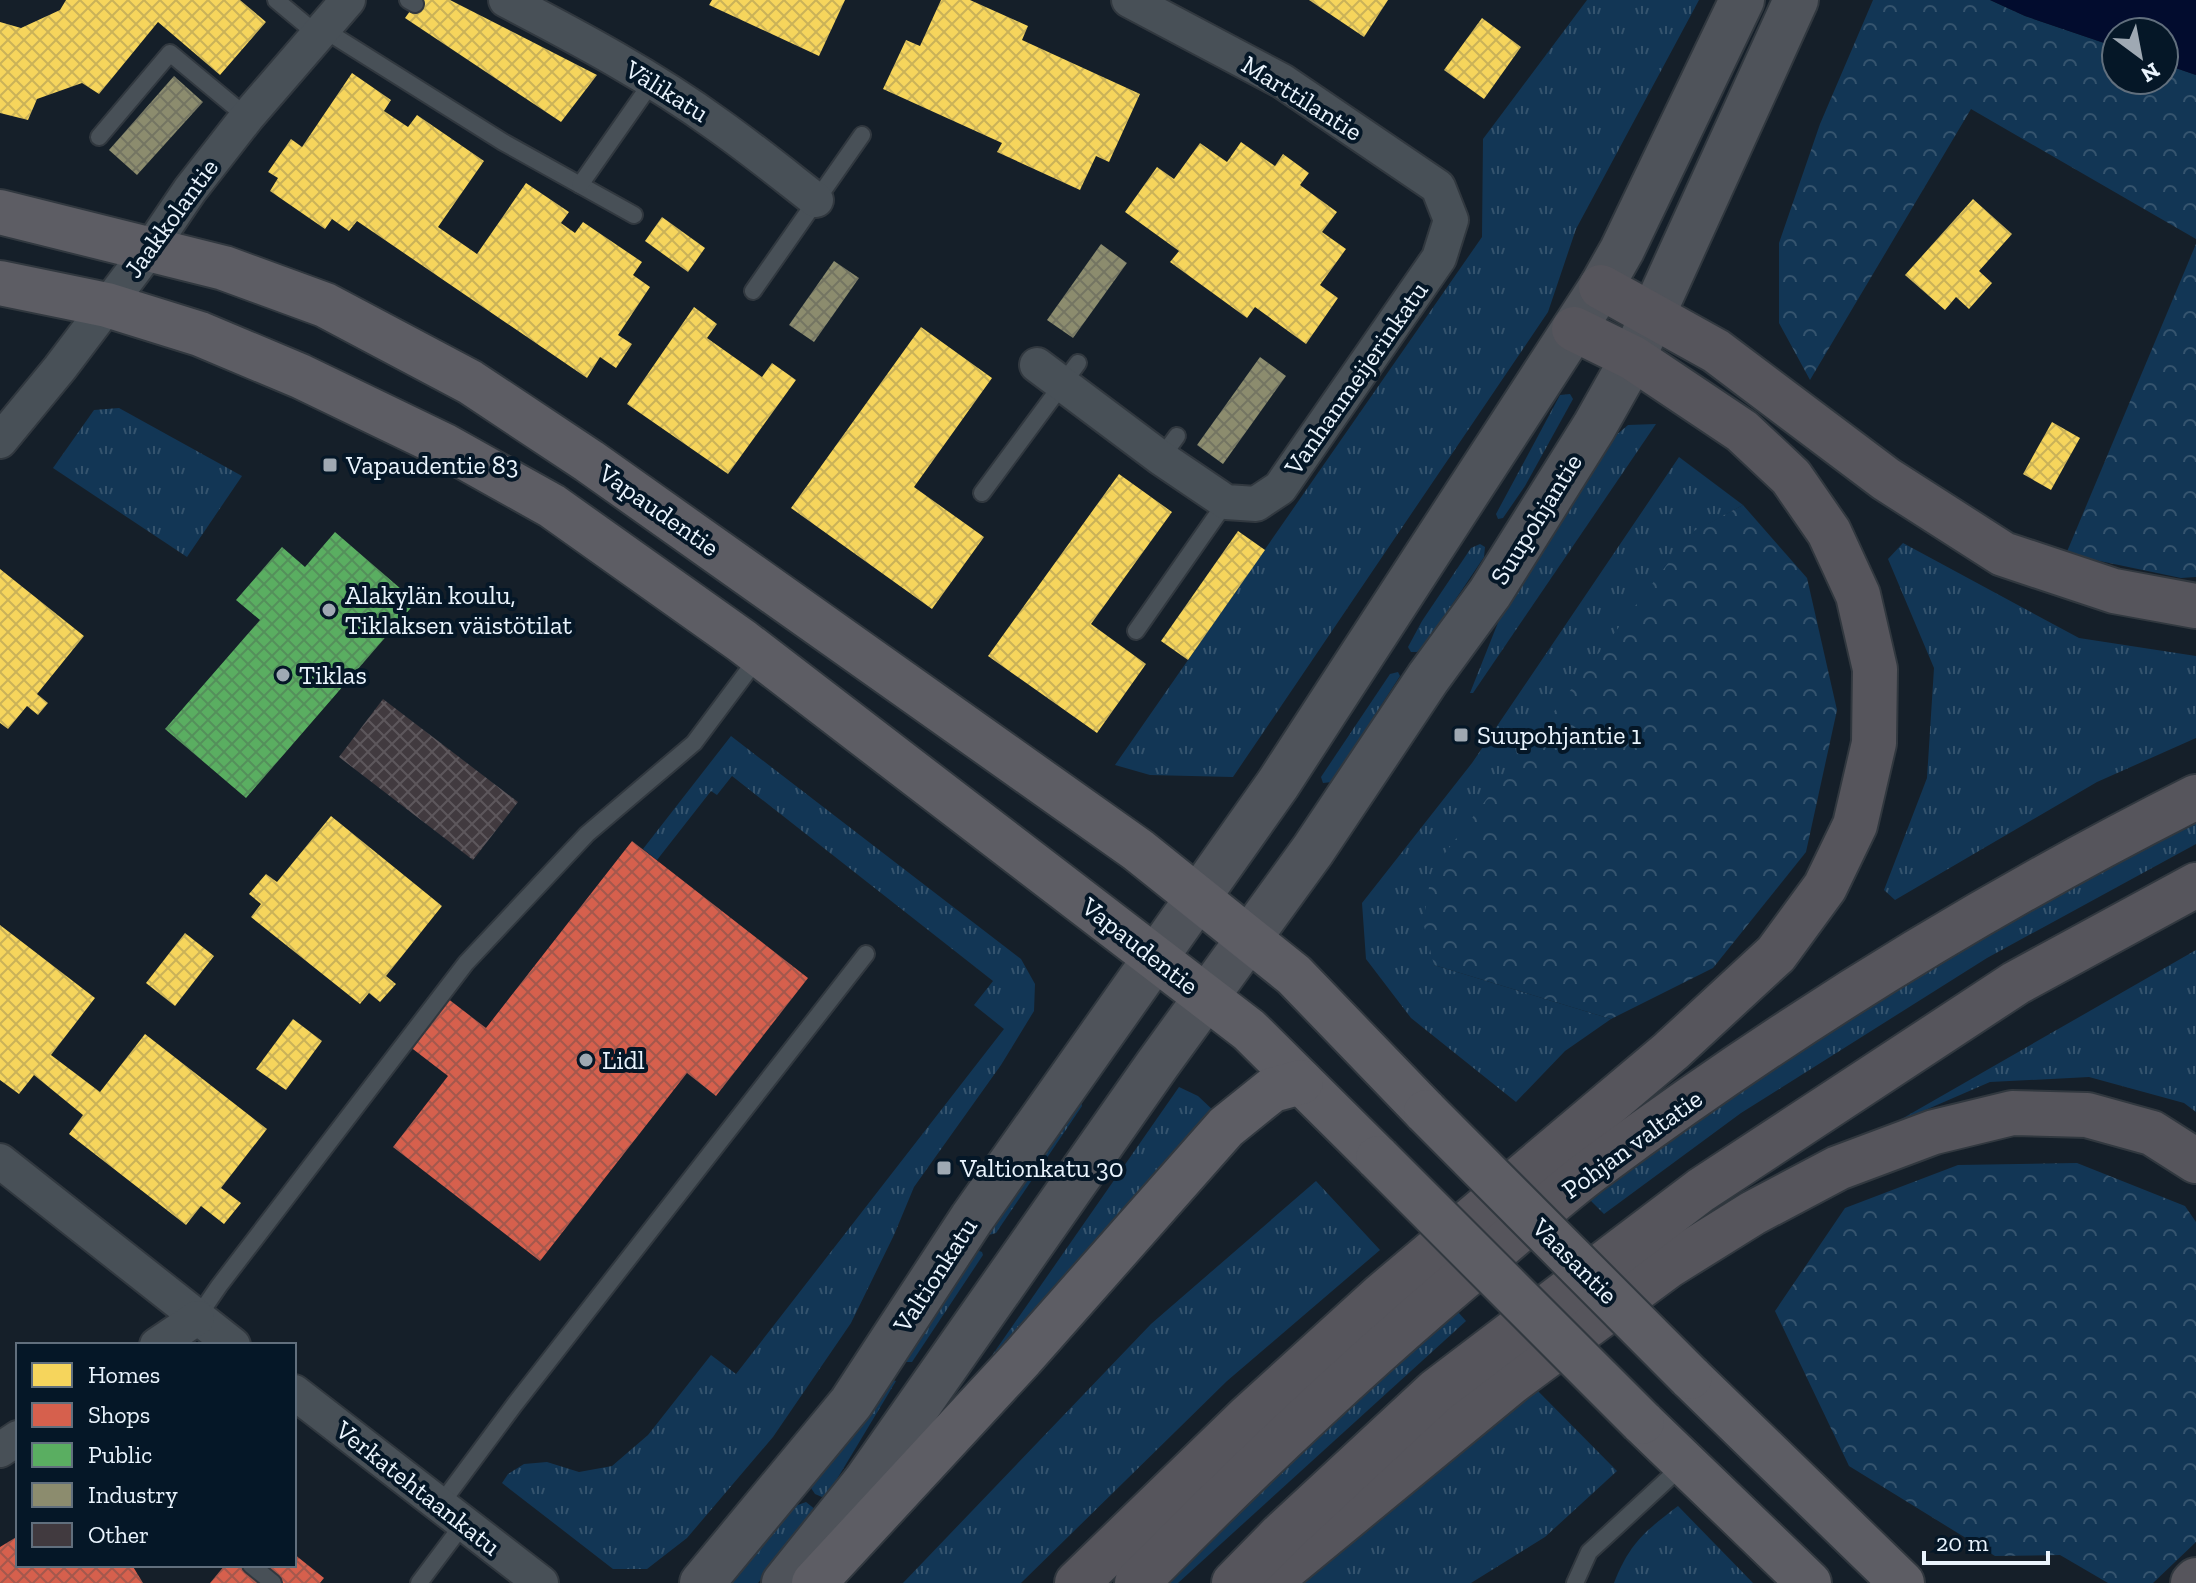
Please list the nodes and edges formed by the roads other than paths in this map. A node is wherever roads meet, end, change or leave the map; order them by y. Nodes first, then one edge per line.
1 (276, 0) edge
2 (348, 0) edge
3 (506, 0) edge
4 (1129, 0) edge
5 (1742, 0) edge
6 (1796, 0) edge
7 (320, 32) junction
8 (652, 82) junction
9 (247, 117) junction
10 (862, 135) dead end
11 (99, 137) dead end
12 (580, 185) junction
13 (816, 200) junction
14 (0, 212) edge
15 (634, 215) dead end
16 (1451, 220) joint
17 (150, 249) junction
18 (0, 283) edge
19 (1601, 287) junction
20 (753, 291) dead end
21 (107, 305) junction
22 (1654, 315) junction
23 (1574, 329) junction
24 (1633, 358) junction
25 (1051, 366) joint
26 (0, 441) edge
27 (982, 493) dead end
28 (1226, 502) junction
29 (2196, 606) edge
30 (1136, 631) dead end
31 (760, 655) junction
32 (2196, 797) edge
33 (2196, 885) edge
34 (1197, 898) junction
35 (1249, 939) junction
36 (866, 954) dead end
37 (1155, 957) junction
38 (1207, 997) junction
39 (1301, 1082) junction
40 (0, 1161) edge
41 (2196, 1161) edge
42 (197, 1318) junction
43 (160, 1343) edge
44 (230, 1343) edge
45 (296, 1394) edge
46 (1685, 1463) junction
47 (452, 1514) junction
48 (253, 1567) edge
49 (273, 1583) edge
50 (419, 1583) edge
51 (541, 1583) edge
52 (702, 1583) edge
53 (784, 1583) edge
54 (814, 1583) edge
55 (1077, 1583) edge
56 (1137, 1583) edge
57 (1234, 1583) edge
58 (1268, 1583) edge
59 (1575, 1583) edge
60 (1809, 1583) edge
61 (1902, 1583) edge

1 - 7 lane
2 - 7 street, Jaakkolantie
3 - 8 street, Välikatu
4 - 16 street, Marttilantie
5 - 19 main road
6 - 22 main road, Suupohjantie
7 - 9 street, Jaakkolantie
7 - 12 lane
8 - 12 lane
8 - 13 street, Välikatu
9 - 11 lane
9 - 17 street, Jaakkolantie
10 - 13 lane
12 - 15 lane
13 - 20 lane
14 - 17 main road, Vapaudentie
16 - 28 street, Vanhanmeijerinkatu
17 - 21 street, Jaakkolantie
17 - 34 main road, Vapaudentie
18 - 21 main road, Vapaudentie
19 - 22 highway
19 - 23 main road
21 - 26 street, Jaakkolantie
21 - 31 main road, Vapaudentie
22 - 24 main road, Suupohjantie
22 - 29 highway
23 - 24 highway
23 - 34 main road
24 - 35 main road, Suupohjantie
24 - 55 highway
25 - 27 lane
25 - 28 street
28 - 30 lane
31 - 37 main road, Vapaudentie
31 - 42 lane
32 - 56 highway, Pohjan valtatie
33 - 57 highway
34 - 35 main road, Vapaudentie
34 - 37 main road
35 - 38 main road, Suupohjantie
35 - 61 main road, Vaasantie, bridge
36 - 47 lane
37 - 38 main road, Vapaudentie
37 - 52 main road, Valtionkatu
38 - 39 main road
38 - 53 main road
39 - 46 main road, bridge
39 - 54 main road
40 - 42 street
41 - 58 highway
42 - 43 street
42 - 44 street
45 - 47 street, Verkatehtaankatu
46 - 59 lane
46 - 60 main road
47 - 50 lane
47 - 51 street, Verkatehtaankatu
48 - 49 lane

